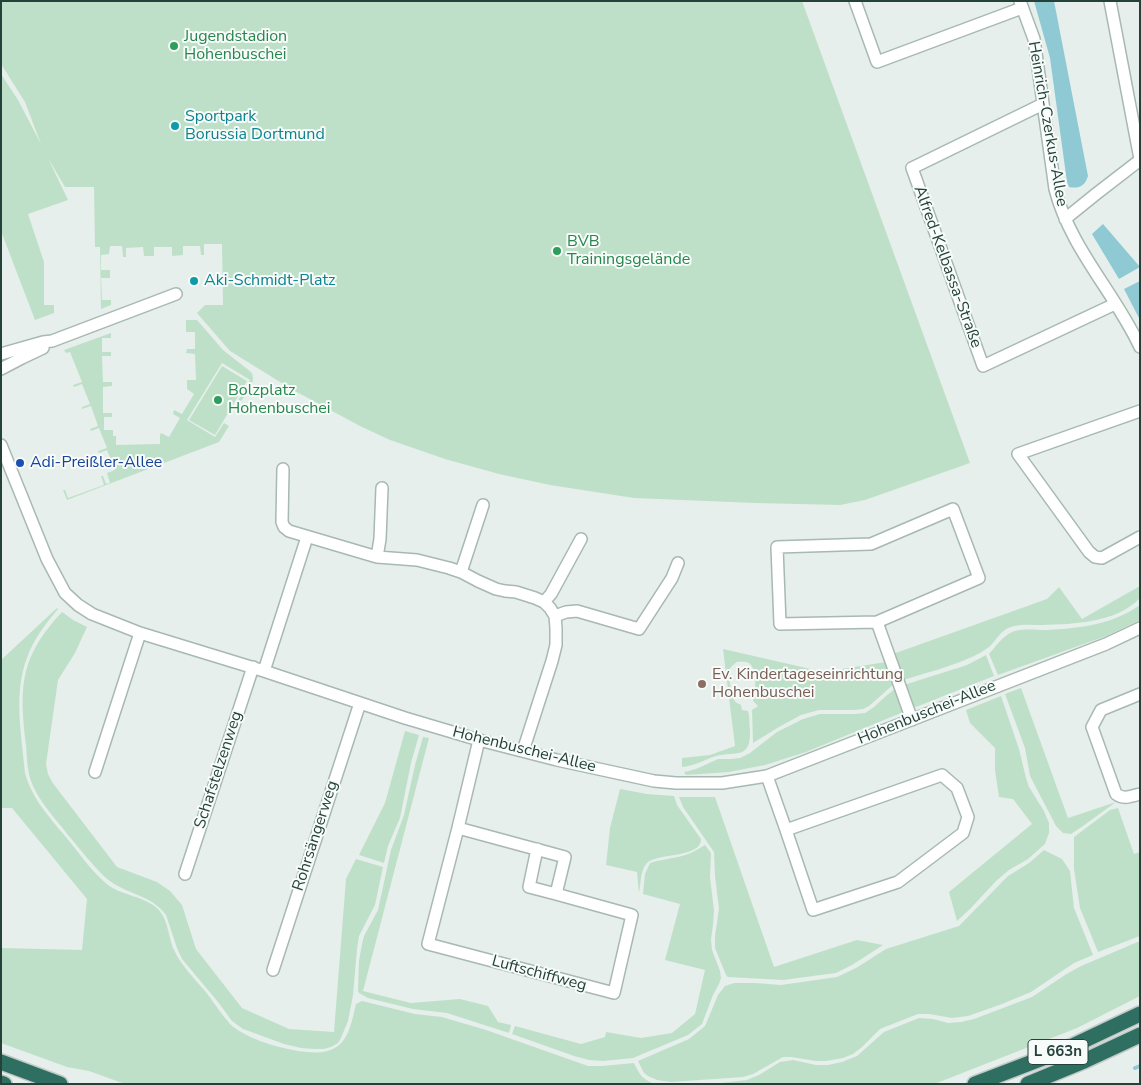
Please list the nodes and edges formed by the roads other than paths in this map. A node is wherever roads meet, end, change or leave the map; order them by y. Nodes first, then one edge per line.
1 (855, 1) edge
2 (1110, 1) edge
3 (1021, 5) edge
4 (1043, 104) junction
5 (1140, 160) edge
6 (1065, 219) junction
7 (176, 294) dead end
8 (1115, 304) junction
9 (52, 341) junction
10 (1140, 347) edge
11 (1, 354) edge
12 (1, 369) edge
13 (1140, 411) edge
14 (1, 444) edge
15 (283, 469) dead end
16 (382, 488) dead end
17 (483, 505) dead end
18 (307, 537) junction
19 (1140, 537) edge
20 (582, 538) dead end
21 (377, 557) junction
22 (678, 563) dead end
23 (461, 572) junction
24 (544, 602) junction
25 (555, 616) junction
26 (877, 622) junction
27 (1140, 628) edge
28 (140, 633) junction
29 (258, 669) junction
30 (1140, 694) edge
31 (360, 703) junction
32 (912, 720) junction
33 (479, 740) junction
34 (522, 751) junction
35 (95, 772) dead end
36 (767, 776) junction
37 (1140, 794) edge
38 (458, 828) junction
39 (786, 830) junction
40 (537, 849) junction
41 (185, 874) dead end
42 (556, 894) junction
43 (273, 970) dead end
44 (1140, 1014) edge
45 (1140, 1035) edge
46 (1, 1062) edge
47 (60, 1084) edge
48 (975, 1084) edge
49 (1028, 1084) edge

1 - 3 street
2 - 5 street
3 - 4 street, Heinrich-Czerkus-Allee
4 - 6 street, Heinrich-Czerkus-Allee
4 - 8 street, Alfred-Kelbassa-Straße
5 - 6 street
6 - 8 street, Heinrich-Czerkus-Allee
7 - 9 street
8 - 10 street, Heinrich-Czerkus-Allee
9 - 11 street
9 - 12 street
13 - 19 street
14 - 28 street, Hohenbuschei-Allee
15 - 18 street
16 - 21 street
17 - 23 street
18 - 21 street
18 - 29 street, Schafstelzenweg
20 - 24 street
21 - 23 street
22 - 25 street
23 - 24 street
24 - 25 street
25 - 34 street
26 - 26 street
26 - 32 street
27 - 32 street, Hohenbuschei-Allee
28 - 29 street, Hohenbuschei-Allee
28 - 35 street
29 - 31 street, Hohenbuschei-Allee
29 - 41 street, Schafstelzenweg
30 - 37 street
31 - 33 street, Hohenbuschei-Allee
31 - 43 street, Rohrsängerweg
32 - 36 street, Hohenbuschei-Allee
33 - 34 street, Hohenbuschei-Allee
33 - 38 street, Luftschiffweg
34 - 36 street, Hohenbuschei-Allee
36 - 39 street
38 - 40 street
38 - 42 street, Luftschiffweg
39 - 39 street
40 - 42 street, Luftschiffweg
40 - 42 street
44 - 48 highway, L 663n
45 - 49 highway, L 663n
46 - 47 highway

